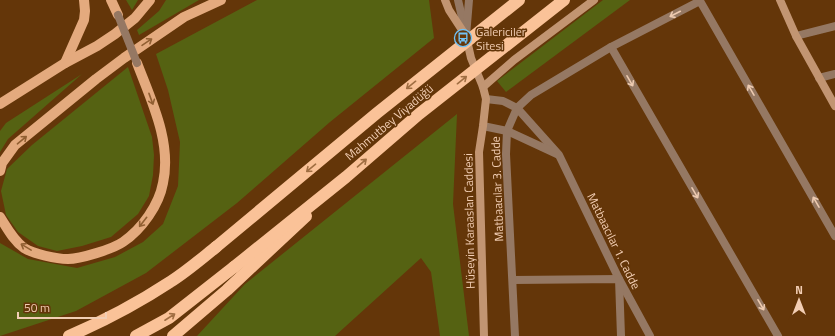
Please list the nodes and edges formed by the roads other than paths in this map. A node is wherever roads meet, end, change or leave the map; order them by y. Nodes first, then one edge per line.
1 (84, 0) edge
2 (111, 0) edge
3 (150, 0) edge
4 (221, 0) edge
5 (445, 0) edge
6 (458, 0) edge
7 (469, 0) edge
8 (518, 0) edge
9 (564, 0) edge
10 (594, 0) edge
11 (780, 0) edge
12 (118, 15) joint
13 (835, 26) edge
14 (466, 36) junction
15 (796, 36) junction
16 (611, 47) junction
17 (65, 63) junction
18 (138, 63) joint
19 (835, 74) edge
20 (819, 78) junction
21 (483, 87) junction
22 (486, 99) junction
23 (0, 104) edge
24 (835, 106) edge
25 (518, 108) junction
26 (483, 126) junction
27 (507, 131) junction
28 (560, 155) junction
29 (0, 171) edge
30 (0, 217) edge
31 (835, 236) edge
32 (238, 271) junction
33 (619, 279) junction
34 (513, 280) junction
35 (69, 336) edge
36 (136, 336) edge
37 (173, 336) edge
38 (484, 336) edge
39 (515, 336) edge
40 (621, 336) edge
41 (650, 336) edge
42 (778, 336) edge

1 - 17 main road
2 - 12 main road
3 - 17 main road
29 -> 4 main road
5 - 14 main road
6 - 14 street
7 - 14 street
8 -> 35 highway, Mahmutbey Viyadüğü, bridge
32 -> 9 highway, Mahmutbey Viyadüğü, bridge
10 - 21 main road
11 - 15 main road
12 - 18 street, bridge
13 - 15 street
14 - 21 main road, Hüseyin Karaaslan Caddesi
15 - 20 main road
16 - 25 street, Matbaacılar 3. Cadde
31 -> 16 street, Matbaacılar 3. Cadde
16 -> 42 street
17 - 23 main road
18 -> 30 main road
19 - 20 street
20 - 24 main road
21 - 22 main road, Hüseyin Karaaslan Caddesi
22 - 25 street, Matbaacılar 1. Cadde
22 - 26 main road, Hüseyin Karaaslan Caddesi
25 - 27 street, Matbaacılar 3. Cadde
25 - 28 street, Matbaacılar 1. Cadde
26 - 27 street
26 - 38 main road, Hüseyin Karaaslan Caddesi
27 - 28 street
27 - 34 street, Matbaacılar 3. Cadde
28 - 33 street, Matbaacılar 1. Cadde
36 -> 32 highway
32 - 37 highway
33 - 34 street
33 - 40 street
33 - 41 street, Matbaacılar 1. Cadde
34 - 39 street, Matbaacılar 3. Cadde

